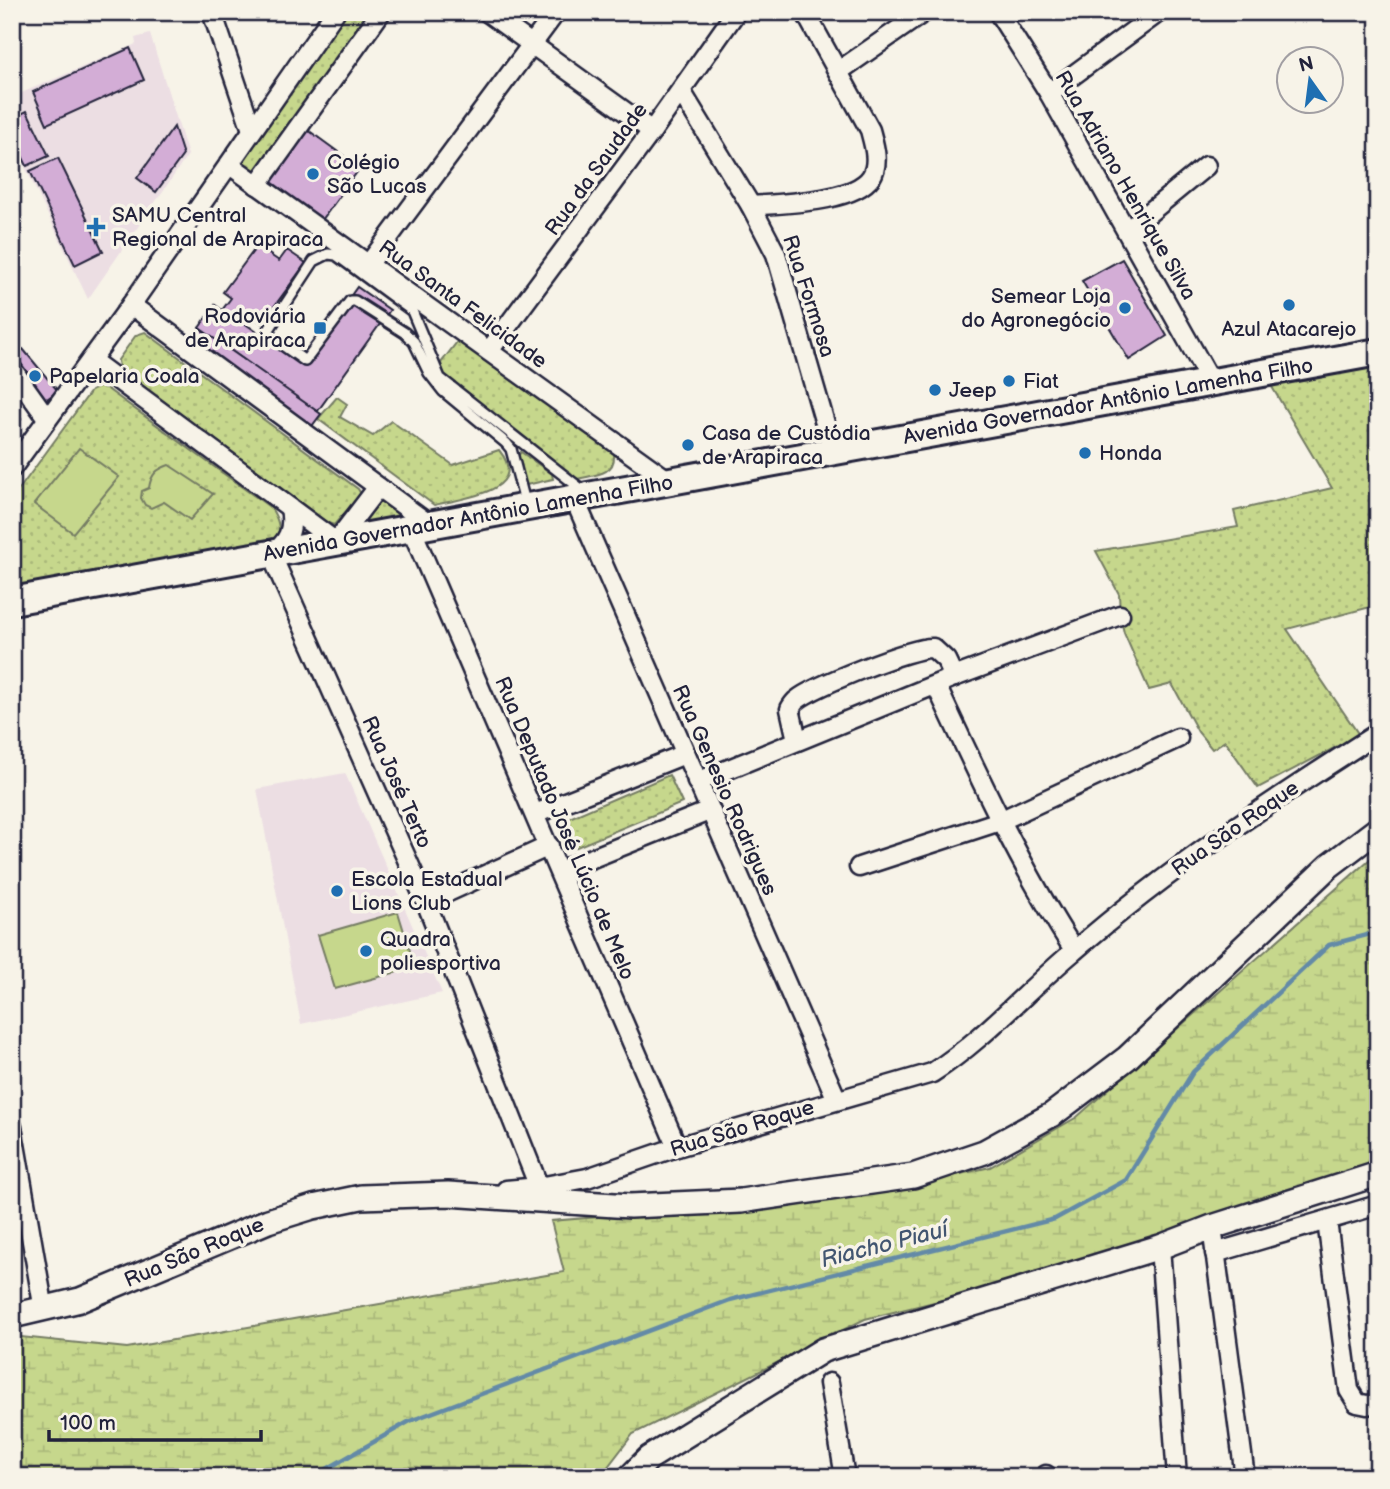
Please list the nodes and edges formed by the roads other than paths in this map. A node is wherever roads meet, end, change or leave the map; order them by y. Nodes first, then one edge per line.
1 (212, 12) edge
2 (335, 12) edge
3 (381, 12) edge
4 (487, 12) edge
5 (556, 12) edge
6 (736, 12) edge
7 (805, 12) edge
8 (924, 12) edge
9 (998, 12) edge
10 (1159, 12) edge
11 (534, 45) junction
12 (839, 71) junction
13 (681, 91) junction
14 (1049, 93) junction
15 (252, 131) junction
16 (652, 131) junction
17 (230, 165) junction
18 (1206, 166) dead end
19 (257, 185) junction
20 (751, 206) junction
21 (1127, 232) junction
22 (368, 265) junction
23 (131, 305) junction
24 (489, 351) junction
25 (1378, 352) edge
26 (91, 360) junction
27 (12, 369) edge
28 (1211, 382) junction
29 (47, 418) junction
30 (833, 451) junction
31 (12, 468) edge
32 (669, 481) junction
33 (378, 487) junction
34 (581, 497) junction
35 (527, 506) junction
36 (290, 508) junction
37 (421, 526) junction
38 (336, 542) junction
39 (271, 554) junction
40 (12, 601) edge
41 (1120, 615) dead end
42 (954, 677) junction
43 (936, 685) junction
44 (1378, 733) edge
45 (1178, 738) dead end
46 (797, 740) junction
47 (685, 754) junction
48 (697, 782) junction
49 (709, 811) junction
50 (535, 814) junction
51 (1000, 821) junction
52 (1378, 829) edge
53 (549, 846) junction
54 (859, 867) dead end
55 (559, 871) junction
56 (426, 902) junction
57 (1074, 950) junction
58 (837, 1100) junction
59 (12, 1127) edge
60 (677, 1147) junction
61 (1378, 1174) edge
62 (539, 1187) junction
63 (449, 1194) junction
64 (1378, 1205) edge
65 (1327, 1221) junction
66 (1212, 1227) junction
67 (1160, 1247) junction
68 (1215, 1253) junction
69 (44, 1310) junction
70 (12, 1316) edge
71 (829, 1382) dead end
72 (1378, 1403) edge
73 (630, 1477) edge
74 (845, 1477) edge
75 (1177, 1477) edge
76 (1245, 1477) edge

1 - 15 street
2 - 15 street
3 - 19 street
4 - 11 street
5 - 11 street
6 - 13 street, Rua da Saudade
7 - 12 street
8 - 12 street
9 - 14 street, Rua Adriano Henrique Silva
10 - 14 street
11 - 16 street
11 - 22 street
12 - 20 street
13 - 16 street, Rua da Saudade
13 - 20 street, Rua Formosa
14 - 21 street, Rua Adriano Henrique Silva
15 - 17 street
16 - 24 street, Rua da Saudade
17 - 19 street, Rua Santa Felicidade
17 - 23 street
18 - 21 street
19 - 22 street, Rua Santa Felicidade
20 - 30 street, Rua Formosa
21 - 28 street, Rua Adriano Henrique Silva
22 - 24 street, Rua Santa Felicidade
23 - 26 street
23 - 33 street
24 - 32 street, Rua Santa Felicidade
25 - 28 main road, Avenida Governador Antônio Lamenha Filho
26 - 29 street
26 - 36 street
27 - 29 street
28 - 30 main road, Avenida Governador Antônio Lamenha Filho
29 - 31 street
30 - 32 main road, Avenida Governador Antônio Lamenha Filho
32 - 34 main road, Avenida Governador Antônio Lamenha Filho
33 - 37 street
33 - 38 street
34 - 35 main road, Avenida Governador Antônio Lamenha Filho
34 - 35 lane
34 - 47 street, Rua Genesio Rodrigues
35 - 37 main road, Avenida Governador Antônio Lamenha Filho
36 - 38 street
36 - 39 street
37 - 38 main road, Avenida Governador Antônio Lamenha Filho
37 - 50 street, Rua Deputado José Lúcio de Melo
38 - 39 main road, Avenida Governador Antônio Lamenha Filho
39 - 40 main road, Avenida Governador Antônio Lamenha Filho
39 - 56 street, Rua José Terto
41 - 42 street
42 - 43 street
42 - 46 street
43 - 46 street
43 - 51 street
44 - 57 street, Rua São Roque
45 - 51 street
46 - 48 street
47 - 48 street, Rua Genesio Rodrigues
47 - 50 street
48 - 49 street, Rua Genesio Rodrigues
49 - 55 street
49 - 58 street, Rua Genesio Rodrigues
50 - 53 street, Rua Deputado José Lúcio de Melo
51 - 54 street
51 - 57 street
52 - 63 main road
53 - 55 street, Rua Deputado José Lúcio de Melo
53 - 56 street
55 - 60 street, Rua Deputado José Lúcio de Melo
56 - 62 street, Rua José Terto
57 - 58 street, Rua São Roque
58 - 60 street, Rua São Roque
59 - 69 street
60 - 62 street, Rua São Roque
61 - 66 main road
62 - 63 street, Rua São Roque
63 - 69 main road, Rua São Roque
64 - 65 street
65 - 68 street
65 - 72 street
66 - 67 main road
66 - 68 street
67 - 73 main road
67 - 75 street
68 - 76 street
69 - 70 main road, Rua São Roque
71 - 74 street

